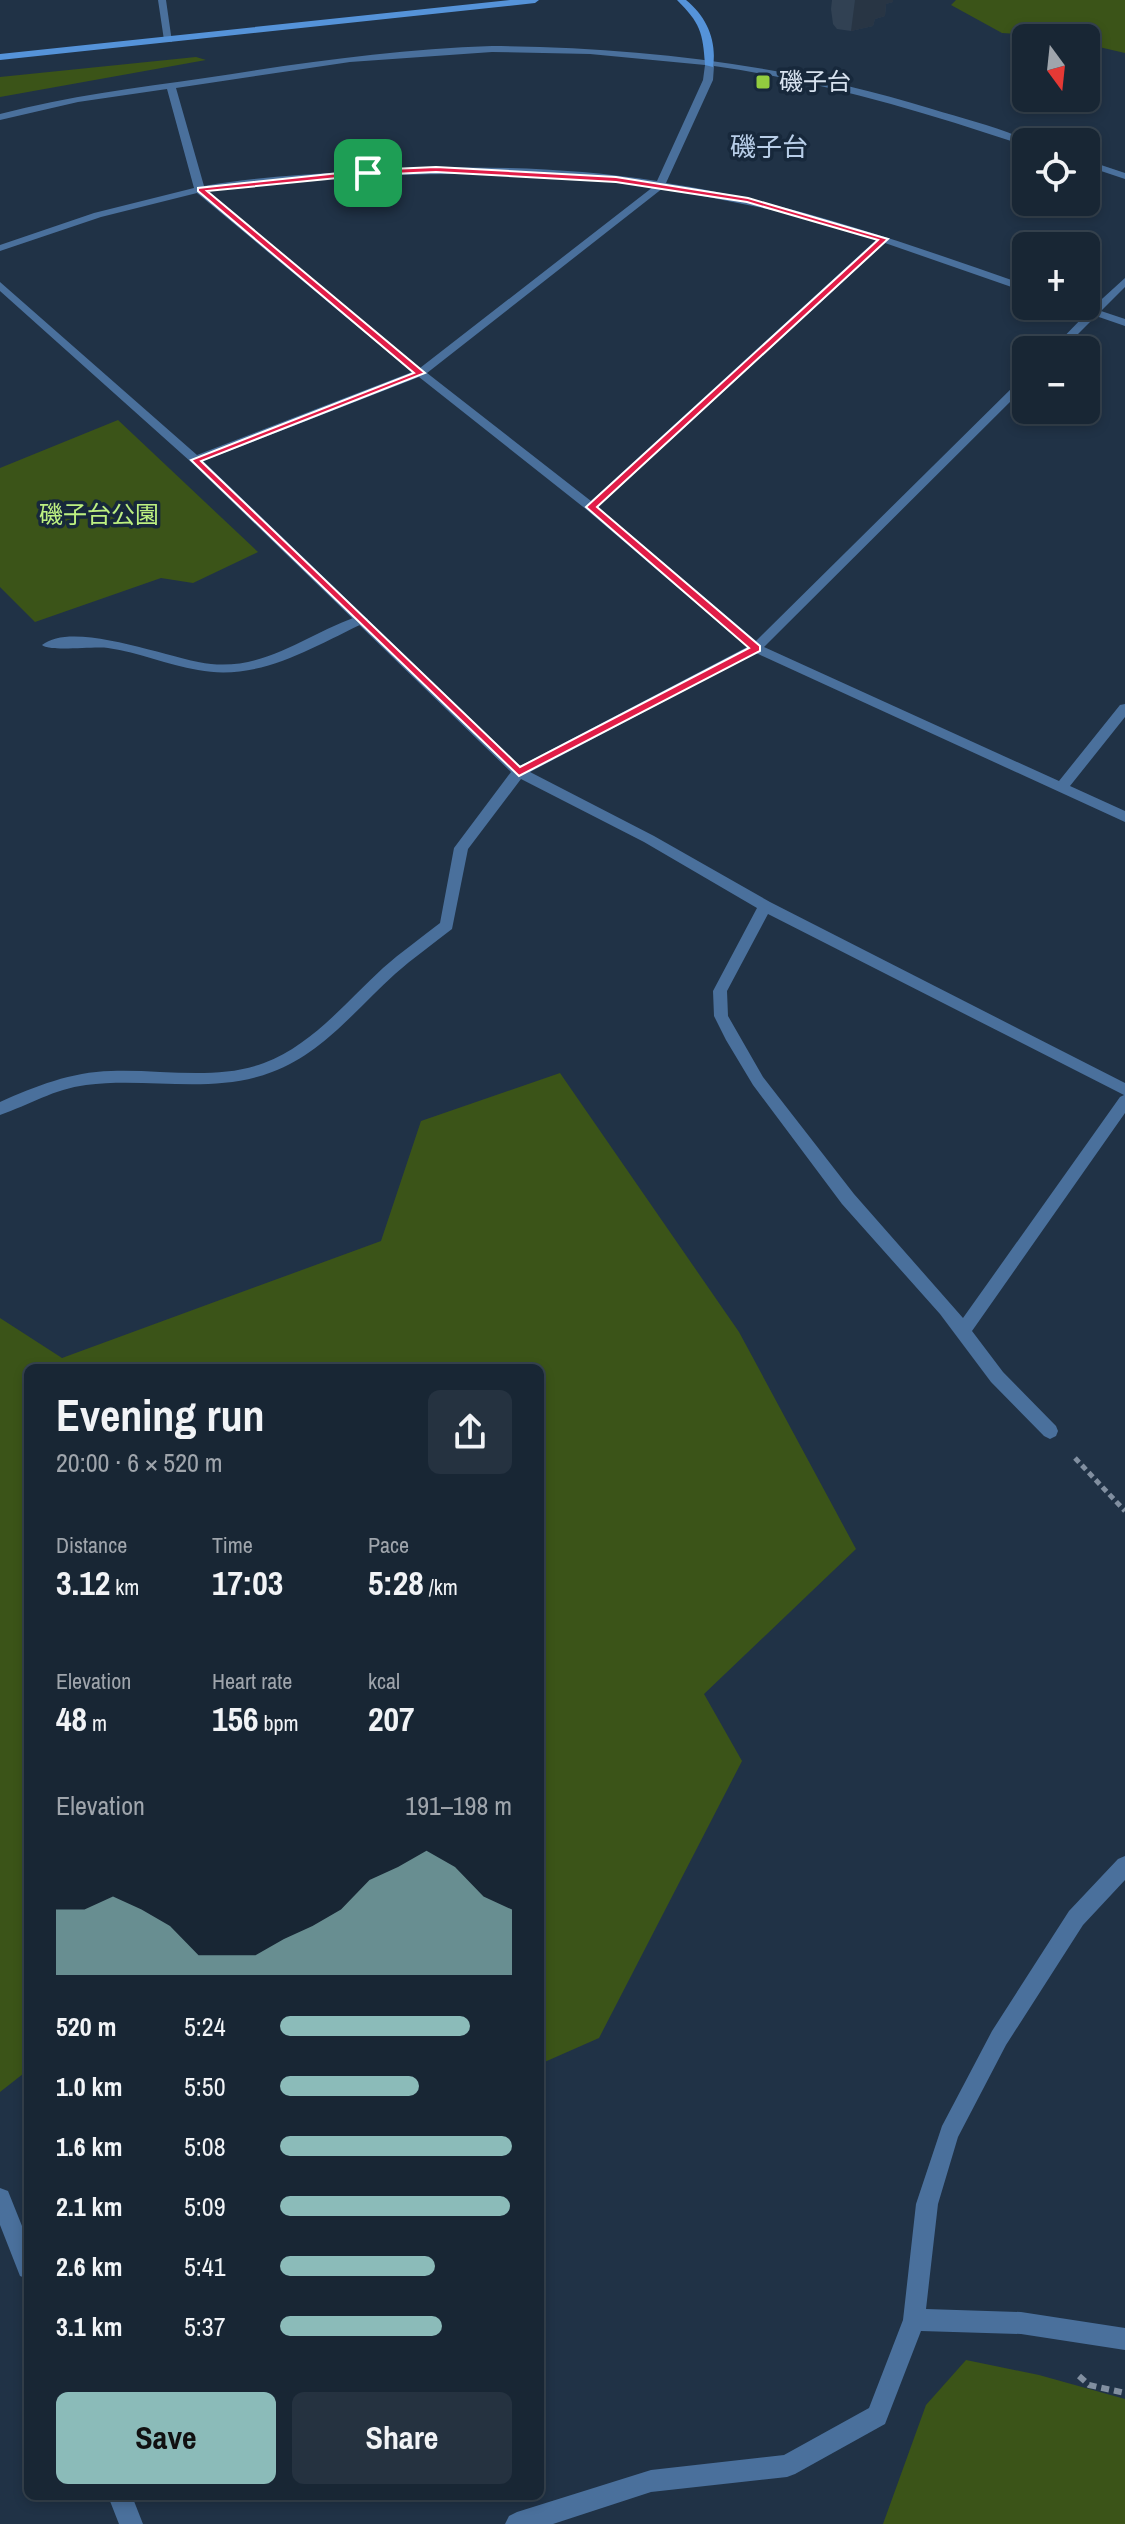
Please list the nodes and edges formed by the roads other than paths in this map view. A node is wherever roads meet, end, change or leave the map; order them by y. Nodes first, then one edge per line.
1 (162, 0) edge
2 (535, 0) edge
3 (681, 0) edge
4 (169, 40) junction
5 (0, 57) edge
6 (710, 65) junction
7 (171, 86) junction
8 (0, 117) edge
9 (1012, 139) edge
10 (1100, 168) edge
11 (1125, 176) edge
12 (660, 186) junction
13 (200, 190) junction
14 (883, 239) junction
15 (0, 248) edge
16 (1125, 281) edge
17 (1012, 284) edge
18 (0, 285) edge
19 (1100, 306) edge
20 (1100, 314) edge
21 (1086, 320) edge
22 (1125, 323) edge
23 (1070, 336) edge
24 (420, 373) junction
25 (1012, 394) edge
26 (195, 460) junction
27 (591, 507) junction
28 (362, 619) junction
29 (48, 645) dead end
30 (756, 648) junction
31 (1125, 708) edge
32 (519, 772) junction
33 (1061, 788) junction
34 (1125, 817) edge
35 (765, 906) junction
36 (1125, 1090) edge
37 (1125, 1101) edge
38 (0, 1109) edge
39 (963, 1331) junction
40 (1050, 1431) road end
41 (1125, 1866) edge
42 (0, 2199) edge
43 (24, 2258) edge
44 (914, 2320) junction
45 (1125, 2339) edge
46 (122, 2500) edge
47 (131, 2524) edge
48 (517, 2524) edge

1 - 4 street
2 - 4 street
3 - 6 street
4 - 5 street
6 - 7 street
6 - 9 street
6 - 12 street
7 - 8 street
7 - 13 street
10 - 11 street
12 - 13 street
12 - 14 street
12 - 24 street
13 - 15 street
13 - 24 street
14 - 17 street
14 - 27 street
16 - 19 street
18 - 26 street
20 - 22 street
21 - 23 street
24 - 26 street
24 - 27 street
25 - 30 street
26 - 28 street
27 - 30 street
28 - 29 street
28 - 32 street
30 - 32 street
30 - 33 street
31 - 33 street
32 - 35 street
32 - 38 street
33 - 34 street
35 - 36 street
35 - 39 street
37 - 39 street
39 - 40 street
41 - 44 street
42 - 43 street
44 - 45 street
44 - 48 street
46 - 47 street

